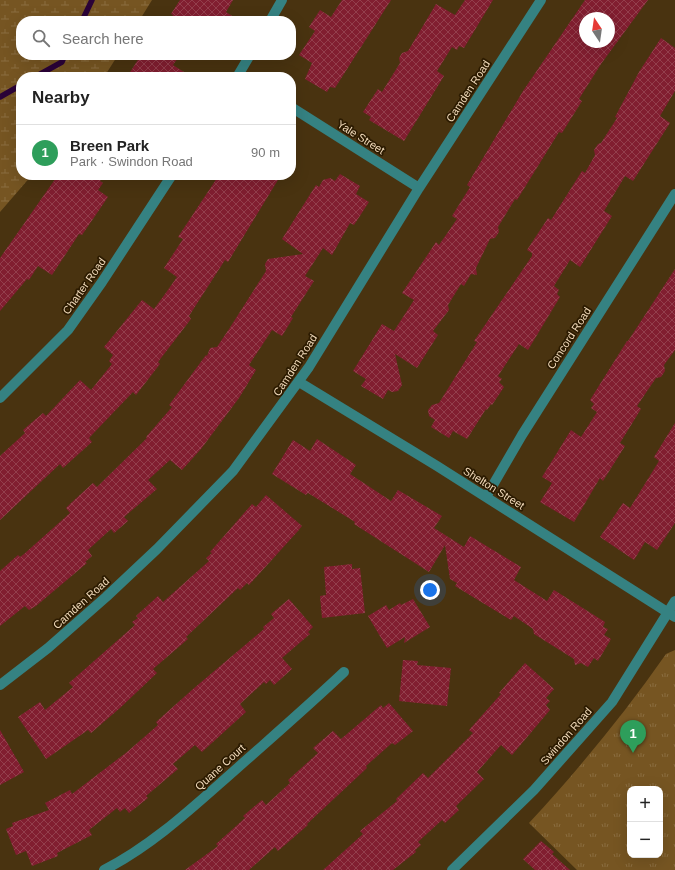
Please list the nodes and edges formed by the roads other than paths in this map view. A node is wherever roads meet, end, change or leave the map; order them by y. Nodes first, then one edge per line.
1 (282, 0) edge
2 (541, 0) edge
3 (273, 16) edge
4 (247, 60) edge
5 (241, 72) edge
6 (296, 110) edge
7 (169, 180) edge
8 (419, 188) junction
9 (675, 194) edge
10 (299, 382) junction
11 (0, 398) edge
12 (486, 497) junction
13 (675, 601) edge
14 (671, 615) edge
15 (344, 672) dead end
16 (0, 685) edge
17 (104, 870) edge
18 (452, 870) edge

1 - 3 street
2 - 8 street, Camden Road
4 - 5 street
6 - 8 street, Yale Street
7 - 11 street, Charter Road
8 - 10 street, Camden Road
9 - 12 street, Concord Road
10 - 12 street, Shelton Street
10 - 16 street, Camden Road
12 - 14 street, Shelton Street
13 - 14 street, Swindon Road
14 - 18 street, Swindon Road
15 - 17 street, Quane Court

